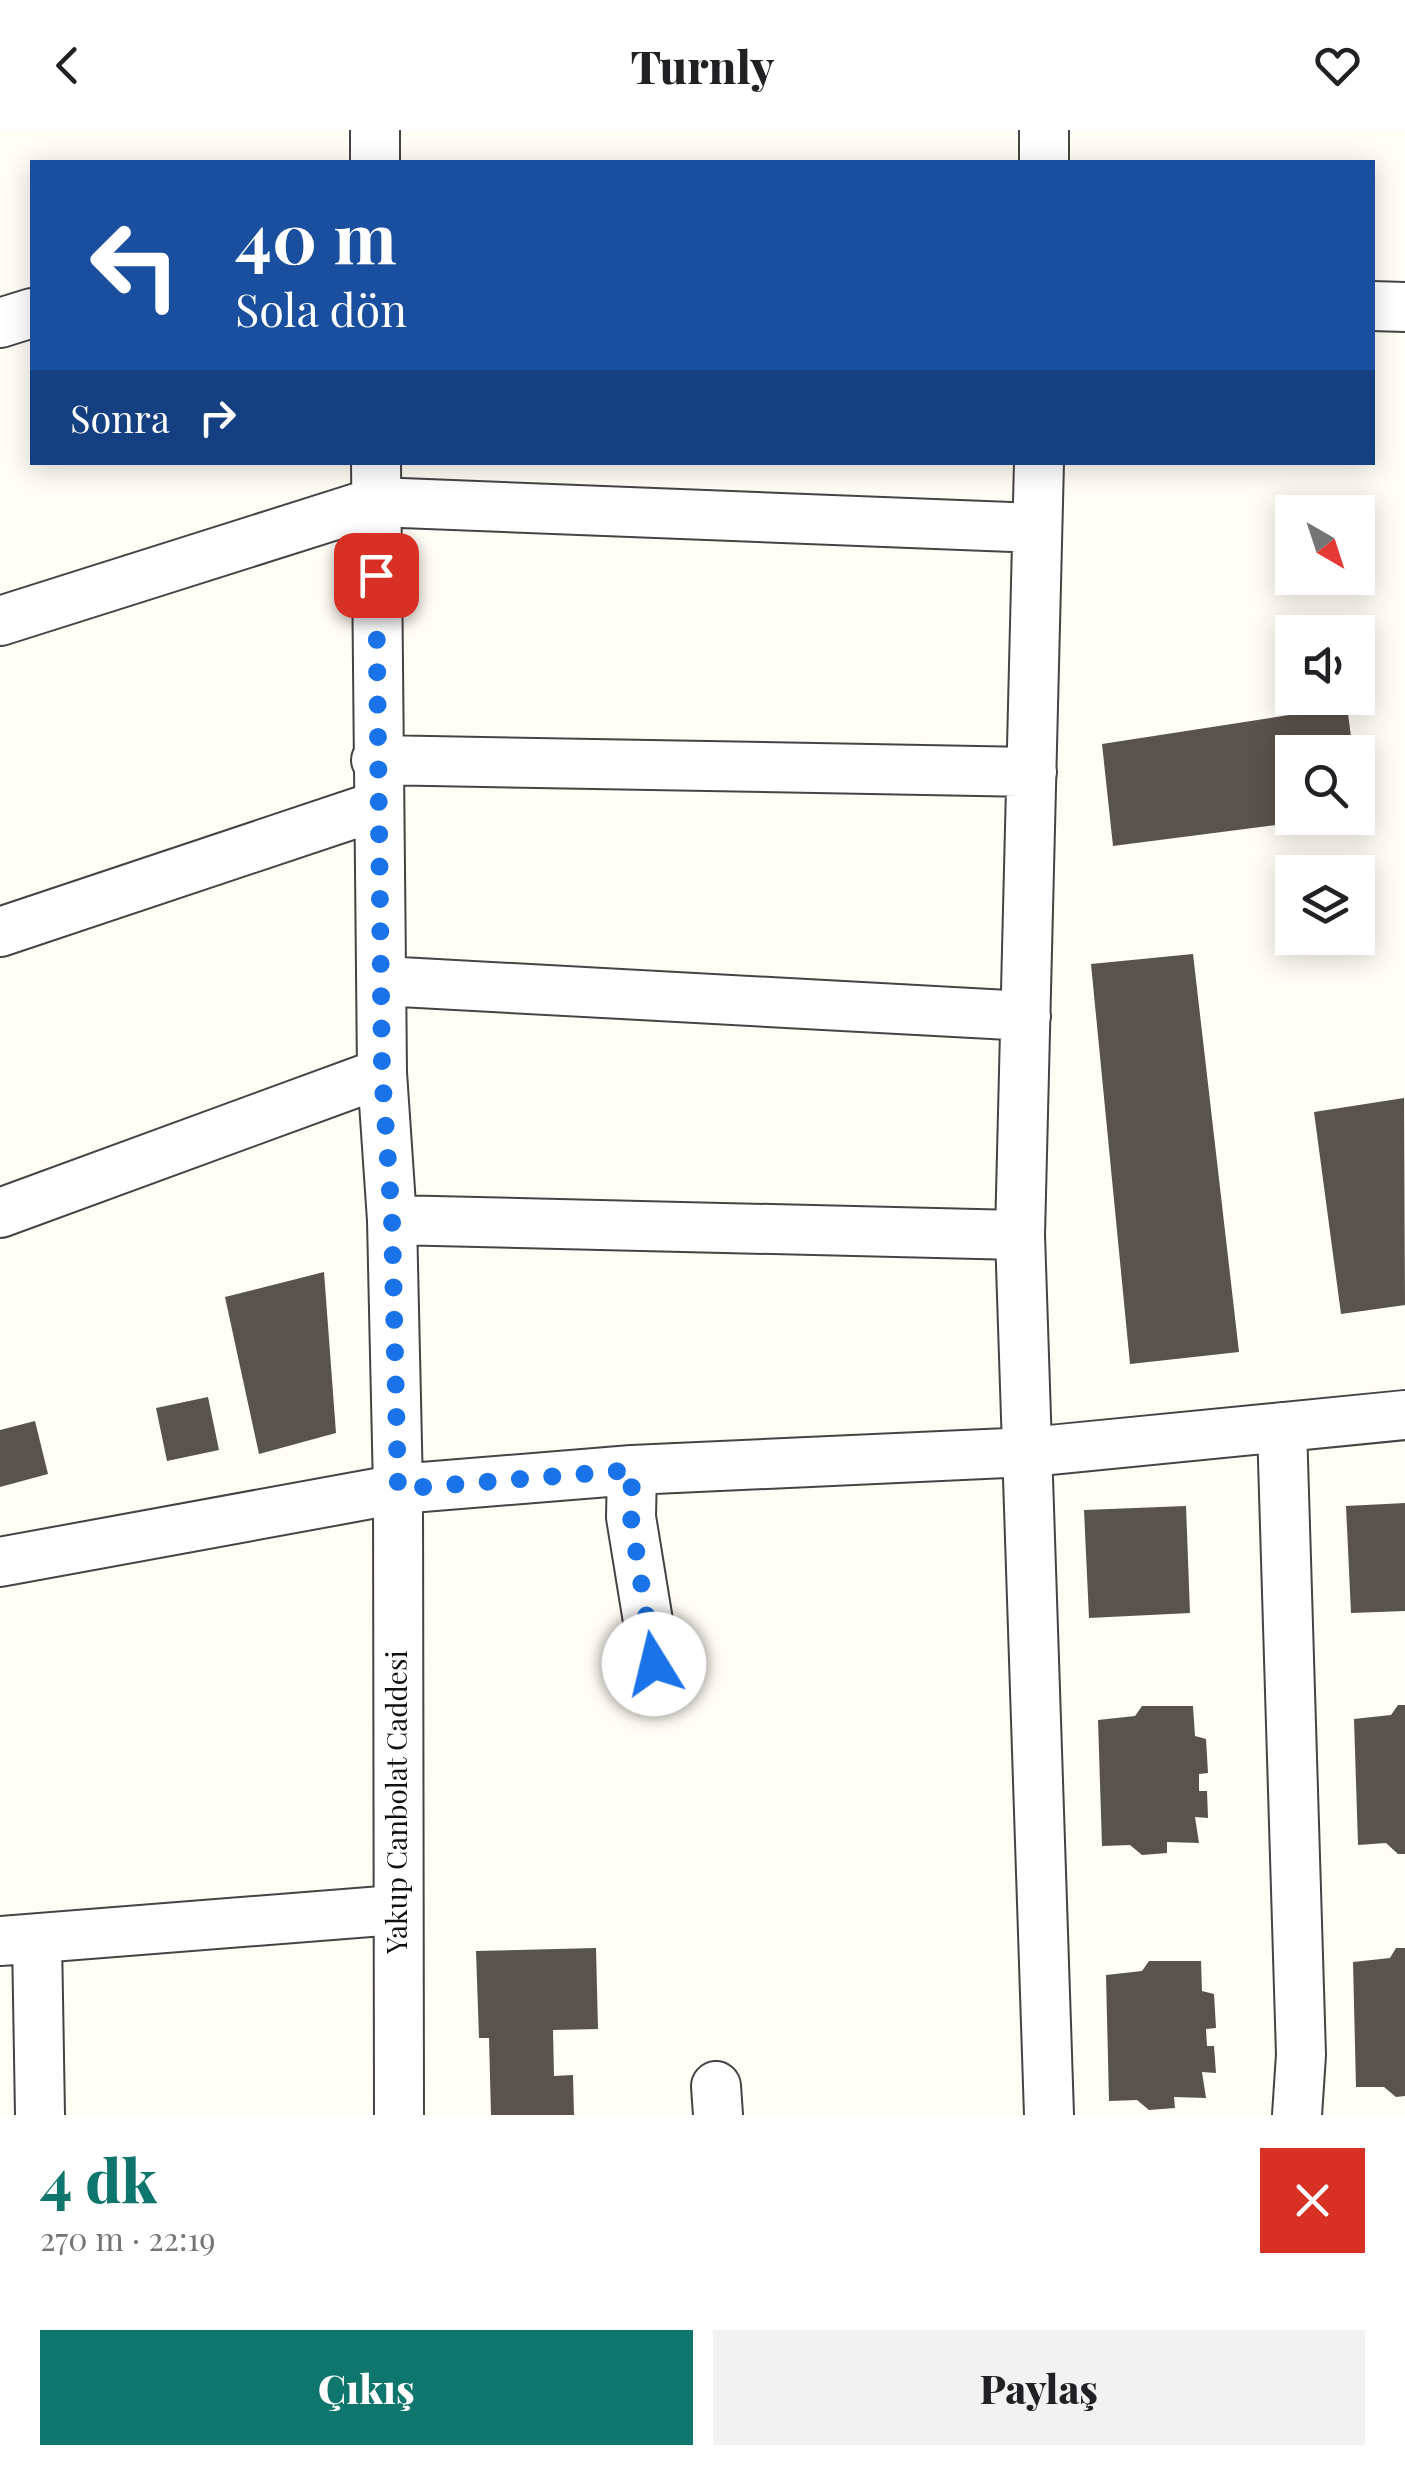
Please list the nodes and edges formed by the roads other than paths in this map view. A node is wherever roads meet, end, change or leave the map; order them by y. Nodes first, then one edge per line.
1 (375, 130) edge
2 (1044, 130) edge
3 (375, 160) edge
4 (1044, 160) edge
5 (1375, 306) edge
6 (1405, 307) edge
7 (30, 314) edge
8 (0, 324) edge
9 (1039, 465) edge
10 (376, 482) edge
11 (1038, 528) junction
12 (0, 621) edge
13 (1032, 772) junction
14 (376, 783) junction
15 (0, 932) edge
16 (382, 981) junction
17 (1026, 1016) junction
18 (382, 1072) junction
19 (0, 1213) edge
20 (392, 1220) junction
21 (1020, 1235) junction
22 (1405, 1415) edge
23 (1282, 1427) junction
24 (1029, 1452) junction
25 (632, 1470) junction
26 (398, 1489) junction
27 (0, 1562) edge
28 (654, 1664) dead end
29 (395, 1910) junction
30 (19, 1940) edge
31 (40, 2115) edge
32 (399, 2115) edge
33 (1049, 2115) edge
34 (1297, 2115) edge

1 - 3 street
2 - 4 street
5 - 6 street
7 - 8 street
9 - 11 street
10 - 11 street
10 - 12 street
10 - 14 street, Yakup Canbolat Caddesi
11 - 13 street
13 - 14 street
13 - 17 street
14 - 15 street
14 - 16 street, Yakup Canbolat Caddesi
16 - 17 street
16 - 18 street, Yakup Canbolat Caddesi
17 - 21 street
18 - 19 street
18 - 20 street, Yakup Canbolat Caddesi
20 - 21 street
20 - 26 street, Yakup Canbolat Caddesi
21 - 24 street
22 - 23 street
23 - 24 street
23 - 34 street
24 - 25 street
24 - 33 street
25 - 26 street
25 - 28 street
26 - 27 street
26 - 29 street, Yakup Canbolat Caddesi
29 - 30 street
29 - 32 street, Yakup Canbolat Caddesi
30 - 31 street

